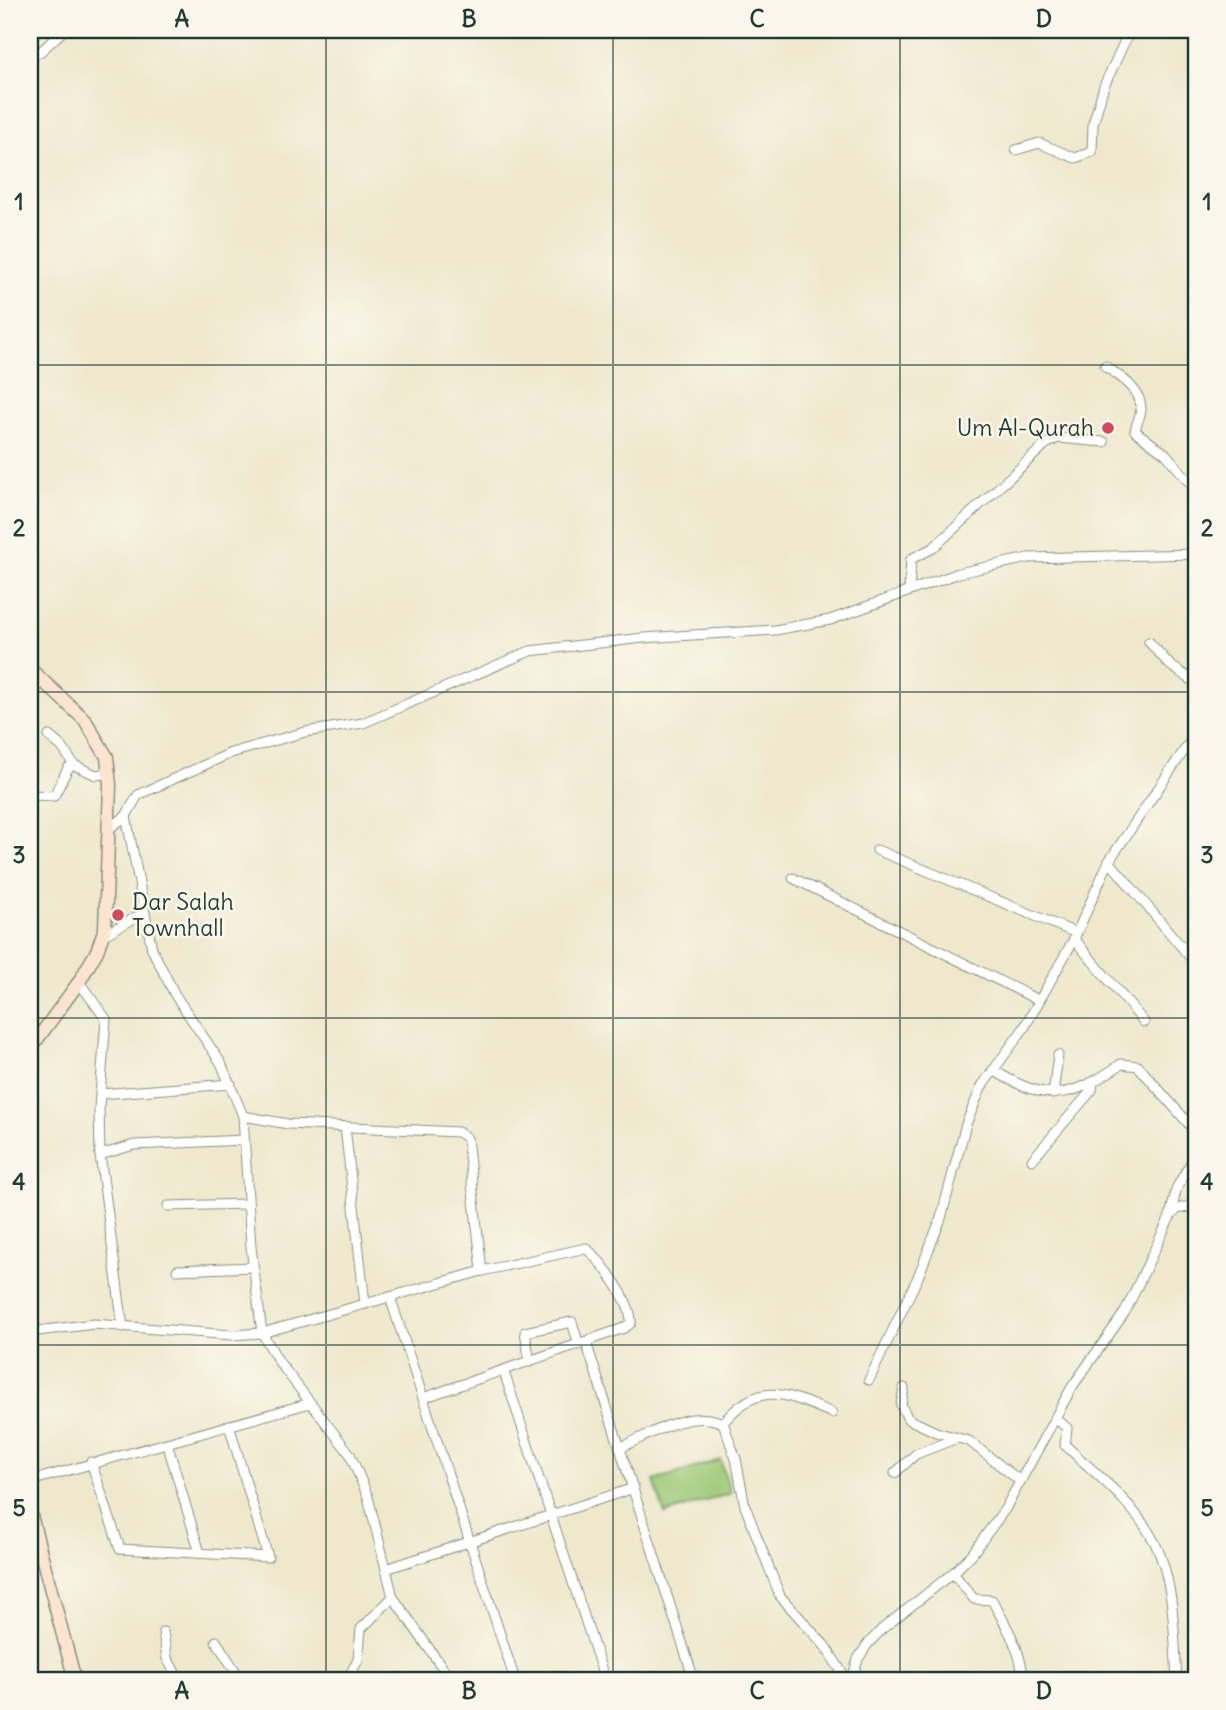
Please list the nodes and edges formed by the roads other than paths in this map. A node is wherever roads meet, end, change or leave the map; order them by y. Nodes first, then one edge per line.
1 (64, 30) edge
2 (1130, 30) edge
3 (30, 52) edge
4 (1016, 150) dead end
5 (1105, 366) dead end
6 (1104, 442) dead end
7 (1196, 490) edge
8 (1196, 554) edge
9 (909, 592) junction
10 (1149, 642) dead end
11 (30, 669) edge
12 (40, 680) junction
13 (1196, 683) edge
14 (30, 701) edge
15 (1196, 733) edge
16 (49, 736) dead end
17 (74, 765) junction
18 (109, 773) junction
19 (31, 794) edge
20 (126, 816) junction
21 (110, 828) junction
22 (877, 849) dead end
23 (1109, 861) junction
24 (793, 878) dead end
25 (144, 913) junction
26 (102, 936) junction
27 (1075, 936) junction
28 (1196, 964) edge
29 (79, 982) junction
30 (1038, 1000) junction
31 (1144, 1022) dead end
32 (30, 1049) edge
33 (1058, 1055) dead end
34 (993, 1070) junction
35 (1093, 1083) junction
36 (232, 1084) junction
37 (100, 1094) junction
38 (1053, 1094) junction
39 (243, 1116) junction
40 (345, 1127) junction
41 (1196, 1132) edge
42 (244, 1140) junction
43 (1196, 1154) edge
44 (100, 1155) junction
45 (1032, 1160) dead end
46 (247, 1203) junction
47 (1196, 1205) edge
48 (169, 1206) dead end
49 (1170, 1217) junction
50 (253, 1267) junction
51 (177, 1270) dead end
52 (482, 1271) junction
53 (390, 1297) junction
54 (365, 1304) junction
55 (123, 1327) junction
56 (30, 1332) edge
57 (262, 1333) junction
58 (583, 1344) junction
59 (530, 1362) junction
60 (504, 1372) junction
61 (869, 1380) dead end
62 (904, 1388) dead end
63 (424, 1398) junction
64 (310, 1403) junction
65 (832, 1413) dead end
66 (1055, 1418) junction
67 (723, 1423) junction
68 (229, 1425) junction
69 (957, 1438) junction
70 (167, 1443) junction
71 (620, 1448) junction
72 (91, 1462) junction
73 (895, 1473) dead end
74 (30, 1481) edge
75 (1020, 1481) junction
76 (634, 1489) junction
77 (30, 1512) edge
78 (551, 1513) junction
79 (471, 1542) junction
80 (35, 1551) edge
81 (200, 1553) junction
82 (386, 1569) junction
83 (953, 1573) junction
84 (393, 1597) junction
85 (163, 1632) dead end
86 (216, 1642) dead end
87 (75, 1680) edge
88 (178, 1680) edge
89 (242, 1680) edge
90 (347, 1680) edge
91 (450, 1680) edge
92 (515, 1680) edge
93 (605, 1680) edge
94 (694, 1680) edge
95 (849, 1680) edge
96 (1023, 1680) edge
97 (1177, 1680) edge

1 - 3 street
2 - 4 street
5 - 7 street
6 - 9 street
8 - 9 street
9 - 20 street
10 - 13 street
11 - 12 street
12 - 14 street
12 - 18 street
15 - 23 street
16 - 17 street
17 - 18 street
17 - 19 street
18 - 21 street
20 - 21 street
20 - 25 street
21 - 26 street
22 - 27 street
23 - 27 street
23 - 28 street
24 - 30 street
25 - 26 street
25 - 36 street
26 - 29 street
27 - 30 street
27 - 31 street
29 - 32 street
29 - 37 street
30 - 34 street
33 - 38 street
34 - 38 street
34 - 61 street
35 - 38 street
35 - 41 street
35 - 45 street
36 - 37 street
36 - 39 street
37 - 44 street
39 - 40 street
39 - 42 street
40 - 52 street
40 - 54 street
42 - 44 street
42 - 46 street
43 - 49 street
44 - 55 street
46 - 48 street
46 - 50 street
47 - 49 street
49 - 66 street
50 - 51 street
50 - 57 street
52 - 53 street
52 - 58 street
53 - 54 street
53 - 63 street
54 - 57 street
55 - 56 street
55 - 57 street
57 - 64 street
58 - 59 street
58 - 59 street
58 - 71 street
59 - 60 street
60 - 63 street
60 - 78 street
62 - 69 street
63 - 79 street
64 - 68 street
64 - 82 street
65 - 67 street
66 - 75 street
66 - 97 street
67 - 71 street
67 - 95 street
68 - 70 street
68 - 81 street
69 - 73 street
69 - 75 street
70 - 72 street
70 - 81 street
71 - 76 street
72 - 74 street
72 - 81 street
75 - 83 street
76 - 78 street
76 - 94 street
77 - 80 street
78 - 79 street
78 - 93 street
79 - 82 street
79 - 92 street
80 - 87 street
82 - 84 street
83 - 95 street
83 - 96 street
84 - 90 street
84 - 91 street
85 - 88 street
86 - 89 street

